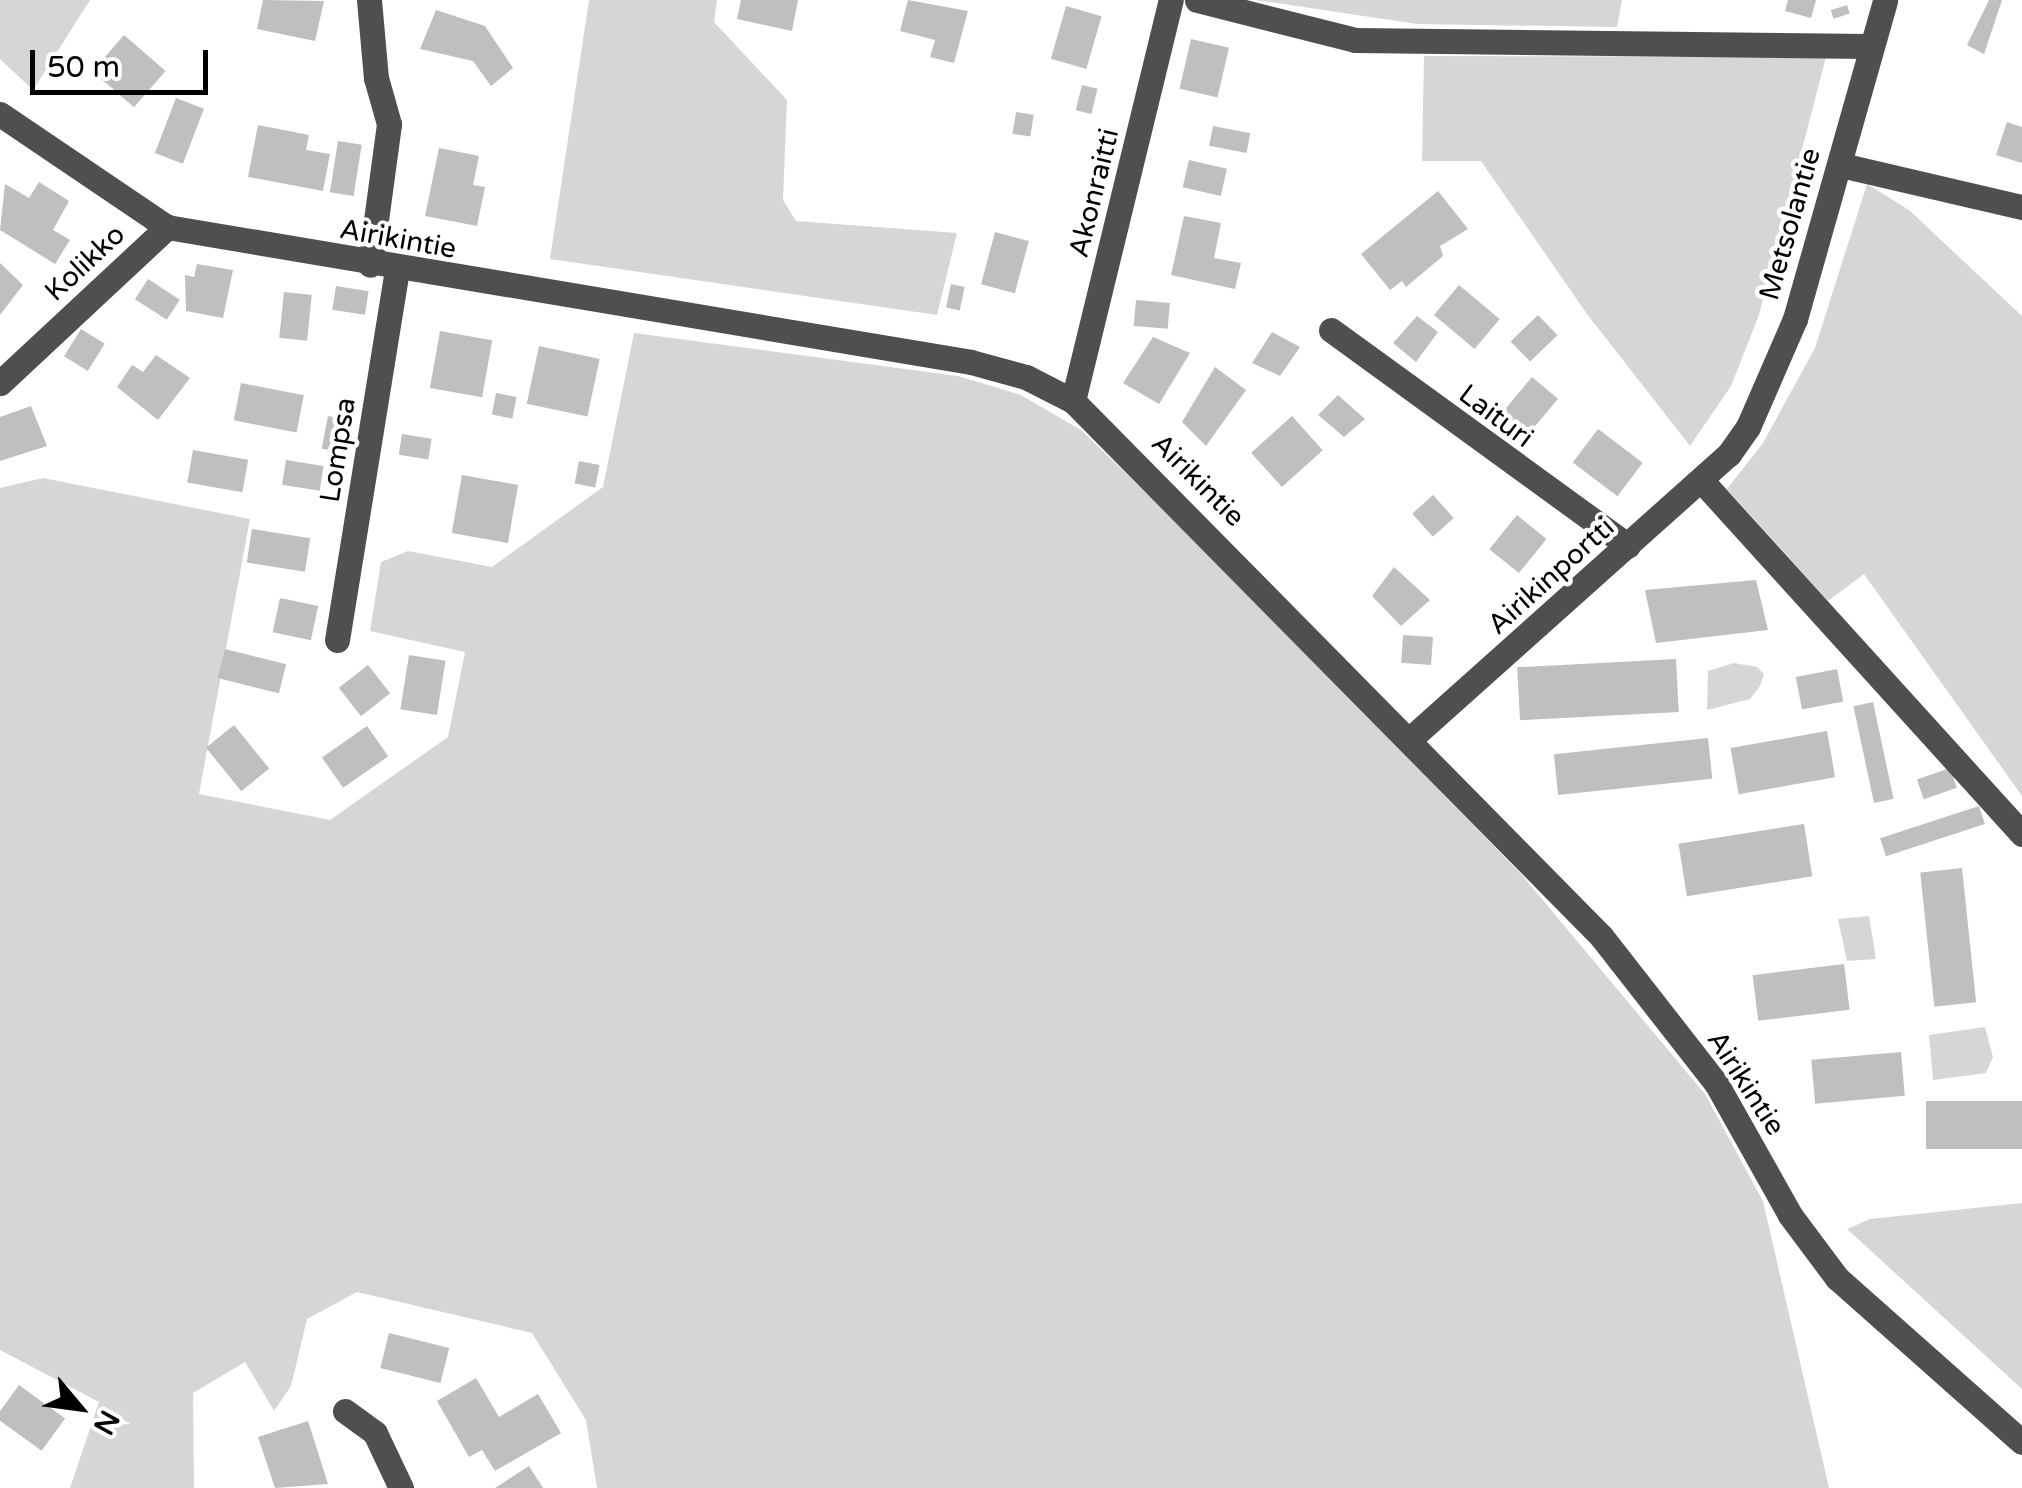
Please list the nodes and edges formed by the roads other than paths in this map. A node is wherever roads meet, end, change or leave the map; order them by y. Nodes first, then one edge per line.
1 (369, 0) edge
2 (1172, 0) edge
3 (1197, 0) edge
4 (1885, 0) edge
5 (1869, 46) junction
6 (0, 114) edge
7 (1841, 164) junction
8 (2022, 207) edge
9 (167, 227) junction
10 (370, 265) junction
11 (397, 270) junction
12 (1331, 330) dead end
13 (0, 383) edge
14 (1073, 401) junction
15 (1729, 454) joint
16 (1702, 480) junction
17 (1628, 546) junction
18 (337, 640) dead end
19 (1410, 739) junction
20 (2022, 834) edge
21 (345, 1411) dead end
22 (2022, 1442) edge
23 (401, 1488) edge

1 - 10 street
2 - 14 street, Akonraitti
3 - 5 street
4 - 5 street, Metsolantie
5 - 7 street, Metsolantie
6 - 9 street, Airikintie
7 - 8 street
7 - 15 street, Metsolantie
9 - 10 street, Airikintie
9 - 13 street, Kolikko
10 - 11 street, Airikintie
11 - 14 street, Airikintie
11 - 18 street, Lompsa
12 - 17 street, Laituri
14 - 19 street, Airikintie
15 - 16 street, Airikinportti
16 - 17 street, Airikinportti
16 - 20 street
17 - 19 street, Airikinportti
19 - 22 street, Airikintie
21 - 23 street

